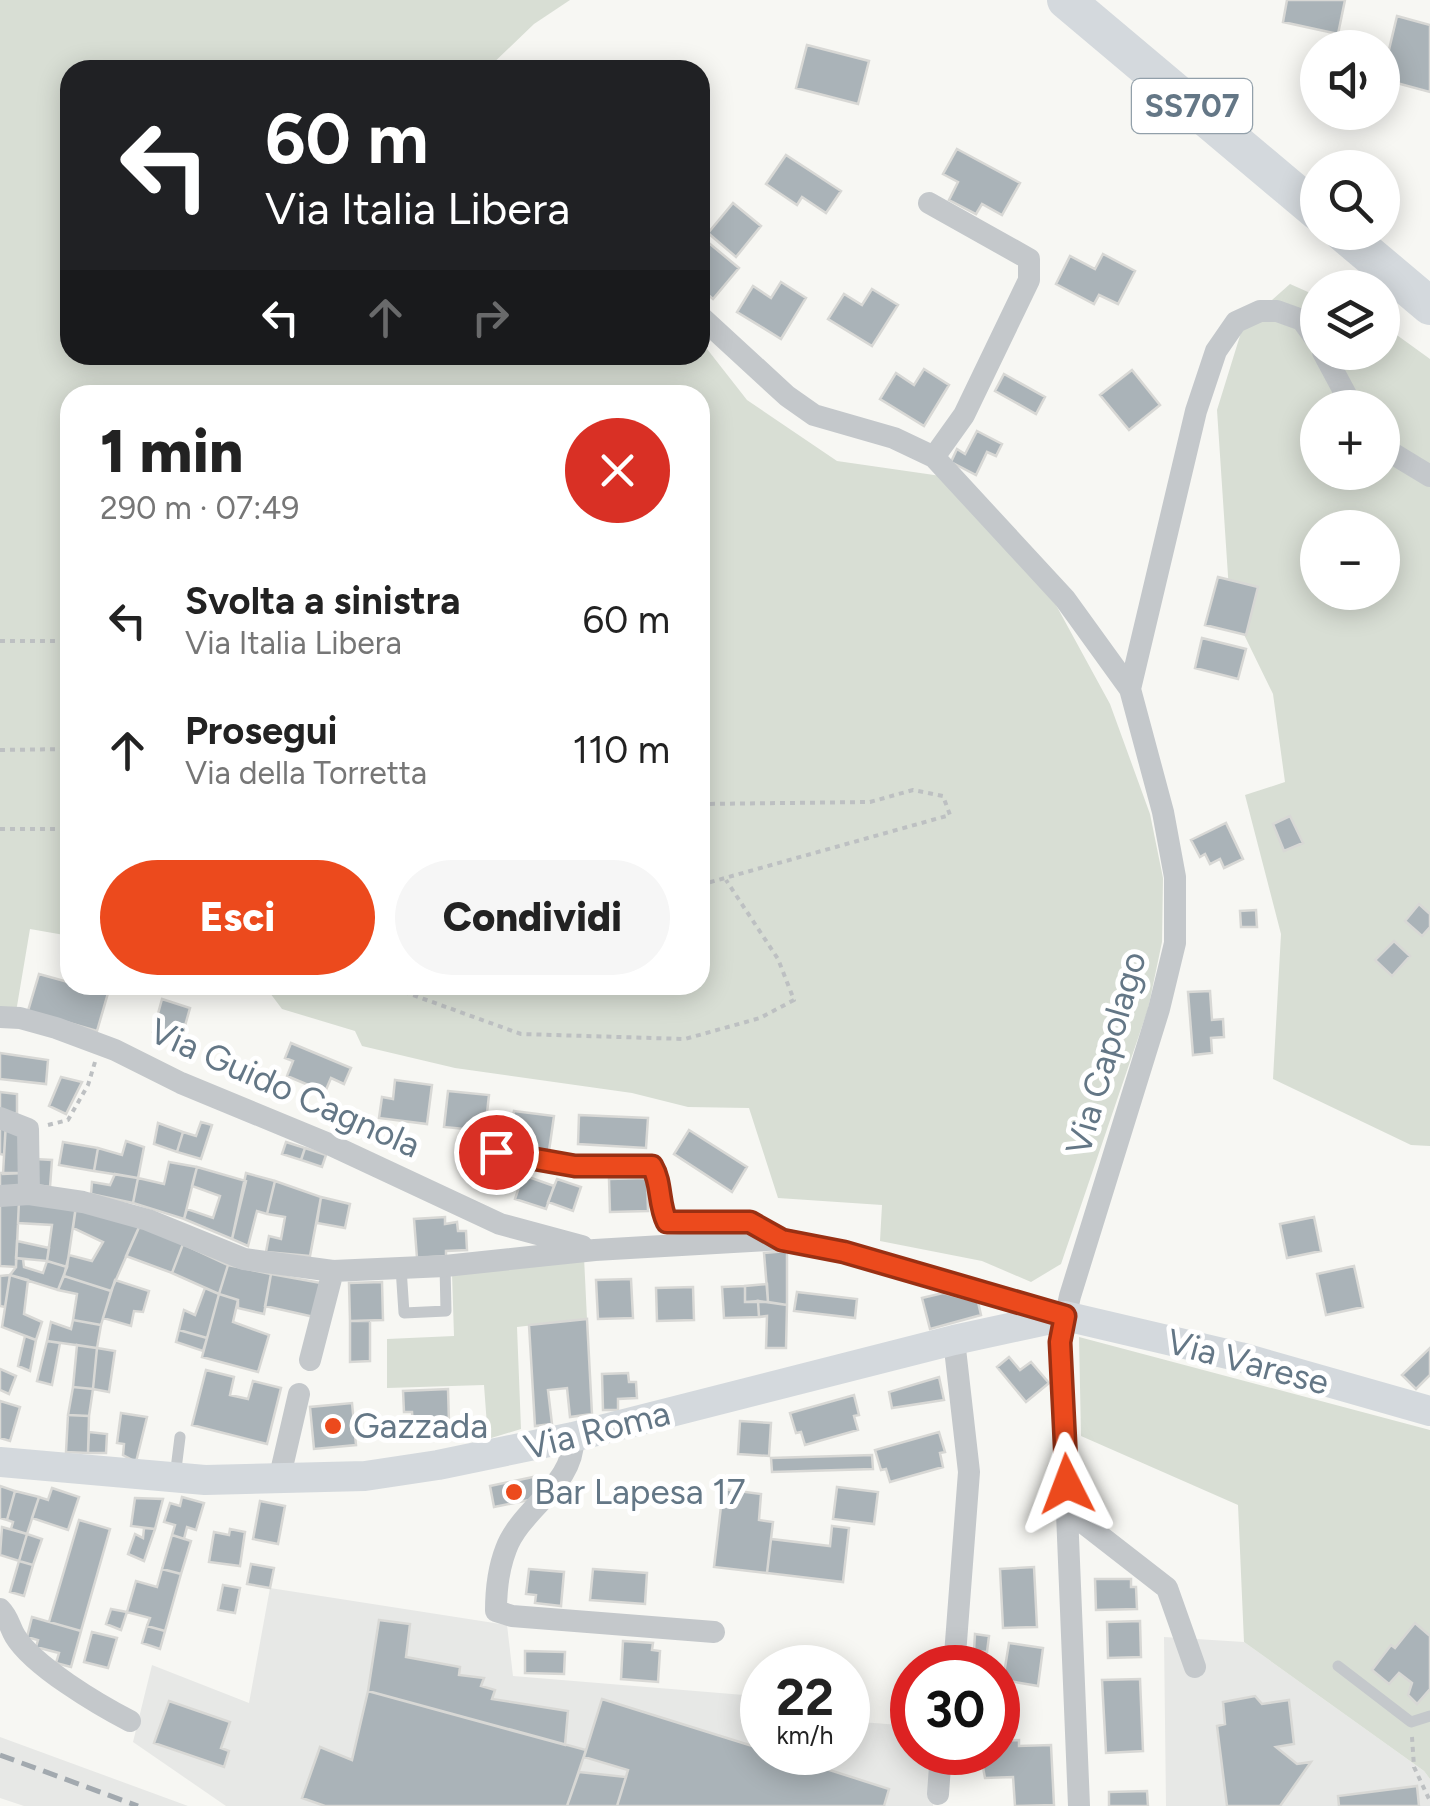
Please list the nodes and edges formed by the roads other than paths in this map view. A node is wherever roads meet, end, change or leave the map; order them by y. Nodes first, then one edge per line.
1 (1066, 0) edge
2 (1106, 0) edge
3 (1300, 163) edge
4 (1300, 197) edge
5 (929, 203) dead end
6 (1400, 247) edge
7 (1363, 250) edge
8 (1430, 273) edge
9 (1430, 306) edge
10 (1300, 319) edge
11 (710, 325) edge
12 (934, 458) junction
13 (1400, 458) edge
14 (1430, 476) edge
15 (1130, 689) junction
16 (0, 1018) edge
17 (0, 1118) edge
18 (496, 1152) dead end
19 (29, 1194) junction
20 (0, 1196) edge
21 (782, 1240) junction
22 (595, 1250) junction
23 (445, 1266) junction
24 (401, 1268) junction
25 (333, 1271) junction
26 (1065, 1316) junction
27 (954, 1340) junction
28 (310, 1360) dead end
29 (299, 1394) dead end
30 (1430, 1411) edge
31 (180, 1437) dead end
32 (572, 1437) junction
33 (0, 1462) edge
34 (174, 1477) junction
35 (279, 1480) junction
36 (1068, 1511) junction
37 (0, 1609) edge
38 (714, 1632) dead end
39 (956, 1645) edge
40 (1338, 1666) dead end
41 (1195, 1667) dead end
42 (1430, 1716) edge
43 (130, 1722) dead end
44 (940, 1775) edge
45 (938, 1794) dead end
46 (1079, 1806) edge

1 - 4 highway, SS707
2 - 3 highway, SS707
5 - 12 street
6 - 8 highway
7 - 9 highway
10 - 15 street, Via Capolago
11 - 12 street, Via Capolago
12 - 15 street, Via Capolago
13 - 14 street
15 - 26 street, Via Capolago
16 - 22 street, Via Guido Cagnola
17 - 19 street
18 - 21 street
19 - 20 street
19 - 25 street
21 - 22 street
21 - 26 street
22 - 23 street
23 - 24 street
23 - 24 lane
24 - 25 street
25 - 28 street
26 - 27 main road, Via Roma
26 - 30 main road, Via Varese
26 - 36 street, Via Capolago
27 - 32 main road, Via Roma
27 - 39 street
29 - 35 street
31 - 34 lane
32 - 35 main road, Via Roma
32 - 38 street
33 - 34 main road, Via Roma
34 - 35 main road, Via Roma
36 - 41 street
36 - 46 street, Via Capolago
37 - 43 street
40 - 42 lane
44 - 45 street

